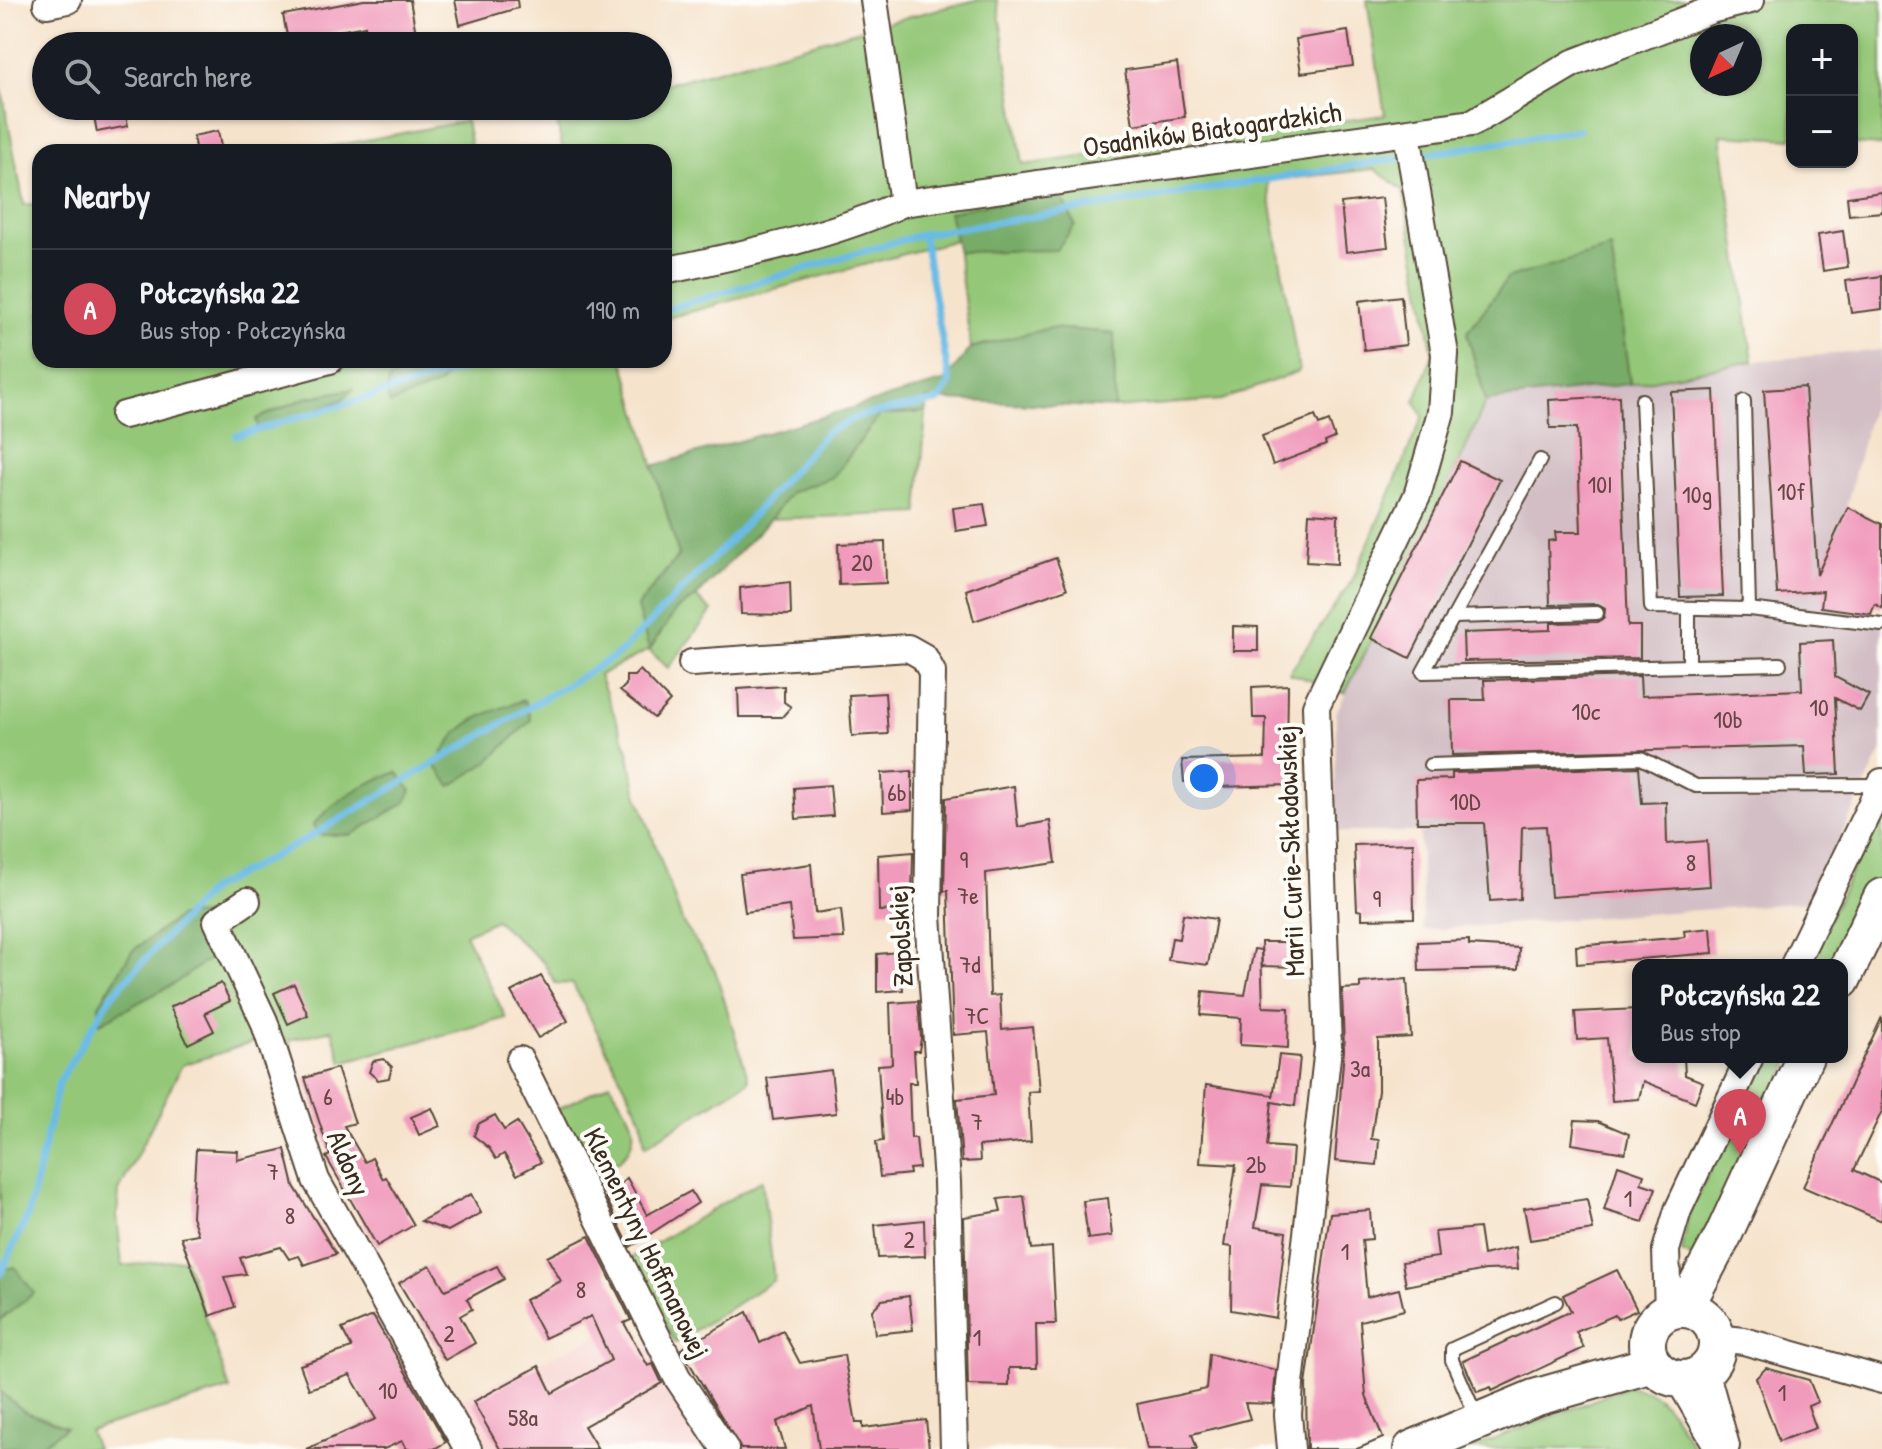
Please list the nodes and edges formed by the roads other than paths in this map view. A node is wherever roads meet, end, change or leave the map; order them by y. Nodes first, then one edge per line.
1 (874, 0) edge
2 (1751, 0) edge
3 (1409, 149) junction
4 (903, 203) junction
5 (672, 269) edge
6 (300, 368) edge
7 (1642, 400) dead end
8 (1744, 401) dead end
9 (124, 415) dead end
10 (1540, 460) dead end
11 (1689, 608) junction
12 (1749, 609) junction
13 (1597, 613) dead end
14 (1453, 617) junction
15 (1882, 625) edge
16 (692, 663) dead end
17 (1780, 664) dead end
18 (1689, 666) junction
19 (1430, 765) dead end
20 (1881, 784) edge
21 (1882, 897) edge
22 (247, 901) dead end
23 (1797, 959) edge
24 (1848, 968) edge
25 (520, 1060) dead end
26 (1747, 1063) edge
27 (1802, 1063) edge
28 (1556, 1302) dead end
29 (1682, 1341) junction
30 (1882, 1380) edge
31 (1478, 1421) junction
32 (468, 1449) edge
33 (725, 1449) edge
34 (954, 1449) edge
35 (1291, 1449) edge
36 (1412, 1449) edge
37 (1719, 1449) edge
38 (1727, 1449) edge

1 - 4 street
2 - 3 street, Osadników Białogardzkich
3 - 4 street, Osadników Białogardzkich
3 - 35 street, Marii Curie-Skłodowskiej
4 - 5 street, Osadników Białogardzkich
6 - 9 street
7 - 11 lane
8 - 12 lane
10 - 14 lane
11 - 12 lane
11 - 18 lane
12 - 15 lane
13 - 14 lane
14 - 18 lane
16 - 34 street, Zapolskiej
17 - 18 lane
19 - 20 lane
20 - 23 street
21 - 24 street
22 - 32 street, Aldony
25 - 33 street, Klementyny Hoffmanowej
26 - 29 street
27 - 29 street
28 - 31 lane
29 - 30 street
29 - 31 street
29 - 37 street
29 - 38 street
31 - 36 street

